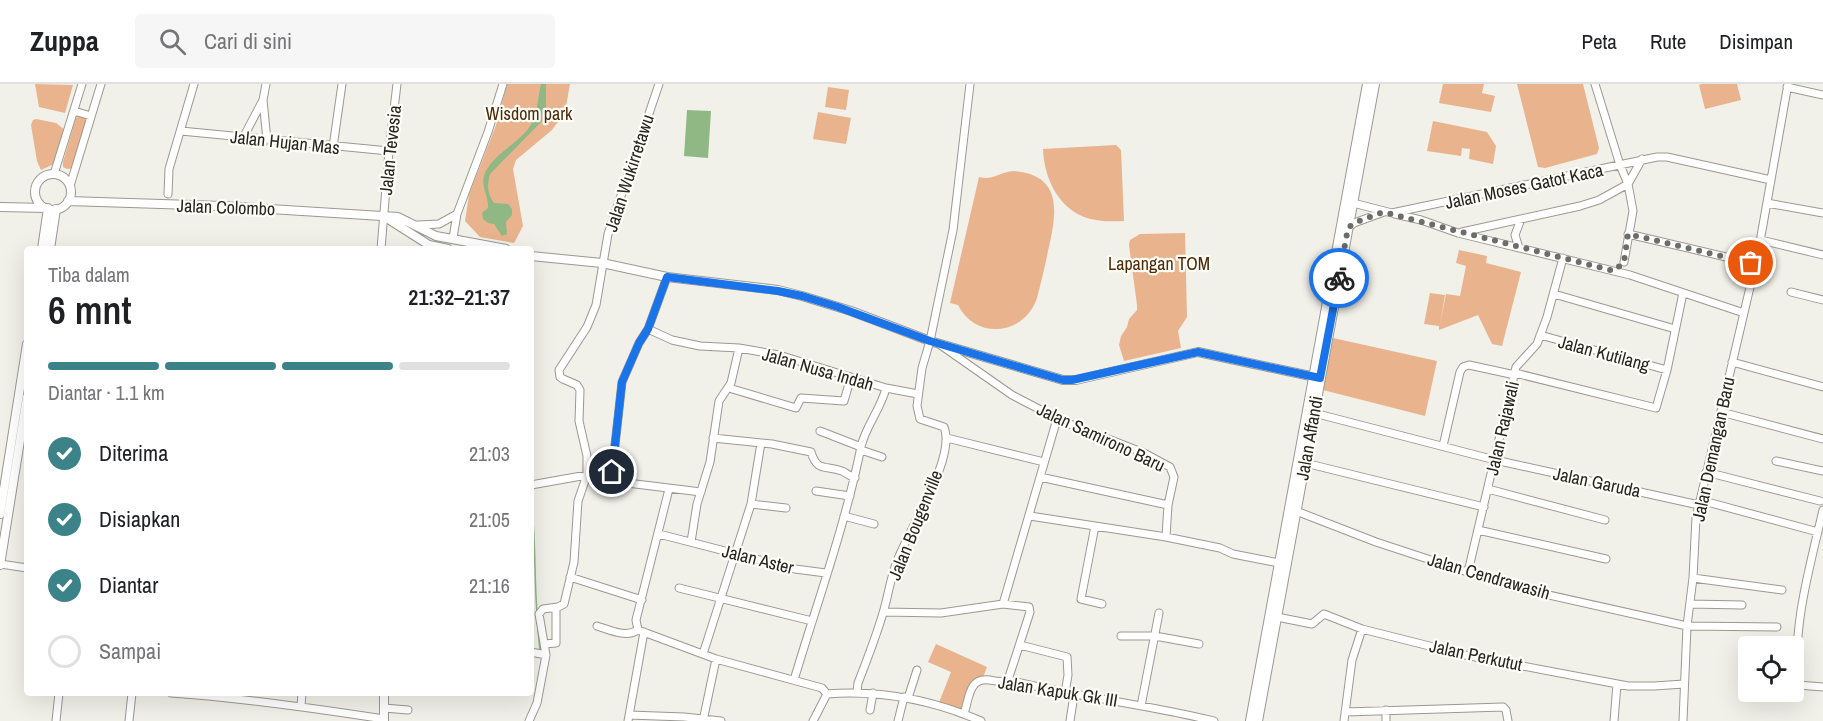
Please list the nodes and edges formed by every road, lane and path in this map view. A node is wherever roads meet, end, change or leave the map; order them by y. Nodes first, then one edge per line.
1 (82, 84) edge
2 (100, 84) edge
3 (194, 84) edge
4 (266, 84) edge
5 (342, 84) edge
6 (397, 84) edge
7 (503, 84) edge
8 (659, 84) edge
9 (970, 84) edge
10 (1367, 84) edge
11 (1375, 84) edge
12 (1595, 84) edge
13 (1787, 86) edge
14 (1823, 95) edge
15 (263, 100) junction
16 (74, 111) junction
17 (91, 116) junction
18 (181, 131) junction
19 (1362, 134) junction
20 (243, 138) junction
21 (267, 140) junction
22 (333, 147) junction
23 (389, 151) junction
24 (1642, 159) junction
25 (1620, 165) junction
26 (54, 174) junction
27 (1771, 180) junction
28 (1628, 184) junction
29 (70, 186) junction
30 (36, 193) junction
31 (168, 194) dead end
32 (68, 201) junction
33 (1353, 203) junction
34 (1767, 203) junction
35 (0, 207) edge
36 (16, 208) junction
37 (50, 209) junction
38 (1389, 213) junction
39 (1823, 213) edge
40 (457, 214) junction
41 (384, 217) junction
42 (1521, 219) junction
43 (414, 224) junction
44 (1348, 228) junction
45 (1458, 233) junction
46 (1628, 234) junction
47 (453, 238) junction
48 (1761, 240) junction
49 (43, 246) edge
50 (50, 246) edge
51 (381, 246) edge
52 (434, 246) edge
53 (451, 246) edge
54 (492, 246) edge
55 (1519, 248) junction
56 (1823, 255) edge
57 (534, 256) edge
58 (1563, 258) junction
59 (1624, 262) junction
60 (602, 263) junction
61 (1755, 264) junction
62 (1614, 271) junction
63 (1630, 275) junction
64 (667, 277) junction
65 (1791, 292) dead end
66 (1683, 293) junction
67 (1554, 294) junction
68 (1823, 300) edge
69 (1744, 313) junction
70 (648, 329) junction
71 (1675, 329) junction
72 (1540, 335) junction
73 (934, 342) junction
74 (740, 348) junction
75 (1732, 362) junction
76 (24, 363) edge
77 (1667, 370) junction
78 (1515, 375) junction
79 (851, 377) junction
80 (1317, 377) junction
81 (1823, 387) edge
82 (729, 388) junction
83 (886, 388) junction
84 (918, 394) junction
85 (1721, 412) junction
86 (1314, 413) junction
87 (24, 416) edge
88 (1057, 419) junction
89 (820, 431) dead end
90 (713, 438) junction
91 (947, 438) junction
92 (1823, 439) edge
93 (761, 443) junction
94 (1443, 446) junction
95 (861, 448) junction
96 (882, 457) dead end
97 (1495, 460) junction
98 (1776, 460) dead end
99 (1044, 462) junction
100 (1305, 463) junction
101 (1823, 471) edge
102 (1706, 472) junction
103 (586, 475) junction
104 (1040, 477) junction
105 (855, 478) junction
106 (611, 481) junction
107 (534, 484) edge
108 (669, 489) junction
109 (1488, 489) junction
110 (816, 491) dead end
111 (701, 492) junction
112 (850, 496) junction
113 (1820, 501) dead end
114 (1700, 502) junction
115 (751, 504) junction
116 (1168, 505) junction
117 (1484, 507) junction
118 (786, 508) dead end
119 (1292, 510) junction
120 (1823, 510) edge
121 (0, 514) edge
122 (844, 516) junction
123 (1030, 516) junction
124 (1605, 520) dead end
125 (874, 524) dead end
126 (1095, 526) junction
127 (1479, 530) junction
128 (1818, 532) junction
129 (658, 534) junction
130 (1166, 537) junction
131 (691, 542) junction
132 (735, 553) junction
133 (1606, 559) dead end
134 (1279, 563) junction
135 (0, 564) edge
136 (24, 568) edge
137 (1468, 572) junction
138 (826, 573) junction
139 (570, 577) junction
140 (1693, 578) junction
141 (679, 588) dead end
142 (1782, 590) dead end
143 (722, 598) junction
144 (642, 600) junction
145 (1003, 604) junction
146 (1101, 604) dead end
147 (1690, 604) junction
148 (1742, 605) dead end
149 (556, 608) junction
150 (884, 612) junction
151 (1159, 614) dead end
152 (1273, 616) junction
153 (812, 621) junction
154 (597, 626) dead end
155 (1687, 626) junction
156 (1777, 627) dead end
157 (1362, 629) junction
158 (641, 631) junction
159 (1121, 636) dead end
160 (1155, 636) junction
161 (544, 644) junction
162 (1199, 644) dead end
163 (1020, 645) junction
164 (534, 652) edge
165 (543, 654) junction
166 (703, 654) junction
167 (716, 659) junction
168 (917, 670) dead end
169 (794, 680) junction
170 (1008, 680) junction
171 (1617, 684) junction
172 (1684, 684) junction
173 (1823, 687) edge
174 (857, 692) junction
175 (873, 693) junction
176 (1065, 693) junction
177 (827, 694) junction
178 (1074, 695) junction
179 (59, 696) edge
180 (132, 696) edge
181 (229, 696) edge
182 (302, 696) edge
183 (384, 696) edge
184 (906, 698) junction
185 (301, 706) junction
186 (1141, 706) junction
187 (384, 708) junction
188 (408, 710) dead end
189 (870, 710) dead end
190 (1386, 710) junction
191 (1345, 712) junction
192 (964, 714) junction
193 (628, 718) edge
194 (1184, 718) edge
195 (384, 720) edge
196 (703, 720) edge
197 (56, 721) edge
198 (129, 721) edge
199 (529, 721) edge
200 (721, 721) edge
201 (813, 721) edge
202 (898, 721) edge
203 (981, 721) edge
204 (1070, 721) edge
205 (1214, 721) edge
206 (1250, 721) edge
207 (1258, 721) edge
208 (1344, 721) edge
209 (1386, 721) edge
210 (1508, 721) edge
211 (1614, 721) edge
212 (1683, 721) edge

1 - 16 street
2 - 17 street
3 - 18 street
4 - 15 street
5 - 22 street
6 - 23 street, Jalan Tevesia
7 - 40 street
8 - 60 street, Jalan Wukirretawu
9 - 73 street
10 - 19 main road, Jalan Affandi
11 - 19 main road, Jalan Affandi
12 - 25 street
13 - 14 street
13 - 27 street, Jalan Demangan Baru
15 - 20 street
15 - 21 street
16 - 17 street
16 - 26 street
17 - 29 street
18 - 20 street, Jalan Hujan Mas
18 - 31 street
19 - 33 main road, Jalan Affandi
19 - 80 main road, Jalan Affandi
20 - 21 street, Jalan Hujan Mas
21 - 22 street, Jalan Hujan Mas
22 - 23 street, Jalan Hujan Mas
23 - 41 street, Jalan Tevesia
24 - 25 street, Jalan Moses Gatot Kaca
24 - 27 street, Jalan Moses Gatot Kaca
24 - 28 street
25 - 28 street
25 - 38 street, Jalan Moses Gatot Kaca
26 - 29 main road
26 - 30 main road
27 - 34 street, Jalan Demangan Baru
28 - 42 street, Jalan Moses Gatot Kaca
28 - 46 street
29 - 32 main road
30 - 36 main road
30 - 37 main road
32 - 37 main road
32 - 41 main road, Jalan Colombo
33 - 38 street, Jalan Moses Gatot Kaca
33 - 44 main road, Jalan Affandi
34 - 39 street
34 - 48 street, Jalan Demangan Baru
35 - 36 main road
36 - 37 main road
37 - 49 main road
37 - 50 main road
38 - 44 street, Jalan Moses Gatot Kaca
38 - 45 street, Jalan Moses Gatot Kaca
40 - 43 street
40 - 47 street
41 - 43 main road, Jalan Colombo
41 - 51 street, Jalan Tevesia
41 - 52 main road, Jalan Colombo
42 - 45 street, Jalan Moses Gatot Kaca
42 - 55 street
43 - 47 main road, Jalan Colombo
44 - 80 main road, Jalan Affandi
45 - 55 street, Jalan Moses Gatot Kaca
46 - 59 street
46 - 61 street
47 - 53 main road
47 - 54 main road, Jalan Colombo
48 - 56 street
48 - 61 street, Jalan Demangan Baru
55 - 58 street, Jalan Moses Gatot Kaca
57 - 60 main road
58 - 62 street, Jalan Moses Gatot Kaca
58 - 67 street, Jalan Rajawali
59 - 62 street
59 - 63 street
60 - 64 main road
60 - 103 street, Jalan Wukirretawu
61 - 69 street, Jalan Demangan Baru
62 - 63 street, Jalan Moses Gatot Kaca
63 - 66 street, Jalan Moses Gatot Kaca
64 - 70 street
64 - 73 main road
65 - 68 street
66 - 69 street, Jalan Moses Gatot Kaca
66 - 71 street
67 - 71 street
67 - 72 street, Jalan Rajawali
69 - 75 street, Jalan Demangan Baru
70 - 74 street, Jalan Nusa Indah
70 - 106 street
71 - 77 street
72 - 77 street, Jalan Kutilang
72 - 78 street, Jalan Rajawali
73 - 80 main road
73 - 84 street
73 - 88 street, Jalan Samirono Baru
74 - 79 street, Jalan Nusa Indah
74 - 82 street
75 - 81 street
75 - 85 street, Jalan Demangan Baru
76 - 121 main road
77 - 78 street
78 - 94 street
78 - 97 street, Jalan Rajawali
79 - 82 street
79 - 83 street, Jalan Nusa Indah
80 - 86 main road, Jalan Affandi
80 - 119 main road, Jalan Affandi
82 - 90 street
83 - 84 street, Jalan Nusa Indah
83 - 95 street
84 - 91 street
85 - 92 street
85 - 102 street, Jalan Demangan Baru
86 - 94 street, Jalan Garuda
86 - 100 main road, Jalan Affandi
87 - 135 main road
88 - 99 street
88 - 116 street, Jalan Samirono Baru
89 - 95 street
90 - 93 street
90 - 111 street
91 - 99 street
91 - 150 street, Jalan Bougenville
93 - 105 street
93 - 115 street
94 - 97 street, Jalan Garuda
95 - 96 street
95 - 105 street
97 - 109 street, Jalan Rajawali
97 - 114 street, Jalan Garuda
98 - 101 street
99 - 104 street
100 - 117 street
100 - 119 main road, Jalan Affandi
102 - 113 street
102 - 114 street, Jalan Demangan Baru
103 - 106 street
103 - 107 street
103 - 139 street
104 - 116 street
104 - 123 street
105 - 112 street
106 - 108 street
108 - 111 street
108 - 129 street
109 - 117 street, Jalan Rajawali
109 - 124 street
110 - 112 street
111 - 131 street
112 - 122 street
114 - 128 street, Jalan Garuda
114 - 140 street, Jalan Demangan Baru
115 - 118 street
115 - 132 street
116 - 130 street, Jalan Samirono Baru
117 - 127 street, Jalan Rajawali
119 - 134 main road, Jalan Affandi
119 - 137 street, Jalan Cendrawasih
119 - 152 main road, Jalan Affandi
120 - 128 street
122 - 125 street
122 - 138 street
123 - 126 street
123 - 145 street
126 - 130 street
126 - 146 street
127 - 133 street
127 - 137 street, Jalan Rajawali
128 - 173 street
129 - 131 street, Jalan Aster
129 - 144 street
130 - 134 street
131 - 132 street, Jalan Aster
132 - 138 street, Jalan Aster
132 - 143 street
134 - 152 main road, Jalan Affandi
135 - 136 street
137 - 155 street, Jalan Cendrawasih
138 - 153 street
139 - 144 street
139 - 149 street
140 - 142 street
140 - 147 street, Jalan Demangan Baru
141 - 143 street
143 - 153 street
143 - 166 street
144 - 158 street
145 - 150 street
145 - 163 street
147 - 148 street
147 - 155 street, Jalan Demangan Baru
149 - 161 street
149 - 161 street
150 - 174 street, Jalan Bougenville
151 - 160 street
152 - 157 street, Jalan Perkutut
152 - 206 main road, Jalan Affandi
152 - 207 main road, Jalan Affandi
153 - 169 street
154 - 158 street
155 - 156 street, Jalan Cendrawasih
155 - 172 street, Jalan Demangan Baru
157 - 171 street, Jalan Perkutut
157 - 191 street
158 - 166 street
158 - 193 street
159 - 160 street
160 - 162 street
160 - 186 street
161 - 165 street
163 - 170 street
163 - 176 street
164 - 165 street
165 - 199 street
166 - 167 street
167 - 169 street
167 - 196 street
168 - 184 street
169 - 177 street
170 - 176 street, Jalan Kapuk Gk III
170 - 192 street, Jalan Kapuk Gk III
171 - 172 street, Jalan Perkutut
171 - 211 street
172 - 212 street, Jalan Demangan Baru
174 - 175 street
174 - 177 street
175 - 184 street
175 - 189 street
176 - 178 street, Jalan Kapuk Gk III
177 - 201 street
178 - 186 street, Jalan Kapuk Gk III
178 - 204 street
179 - 197 street
180 - 198 street
181 - 185 street
182 - 185 street
183 - 187 main road
184 - 192 street
184 - 202 street
185 - 195 street
186 - 194 street, Jalan Kapuk Gk III
187 - 188 street
187 - 195 main road
190 - 191 street
190 - 209 street
190 - 210 street
191 - 208 street
192 - 203 street
193 - 196 street
194 - 205 street, Jalan Kapuk Gk III
196 - 200 street

